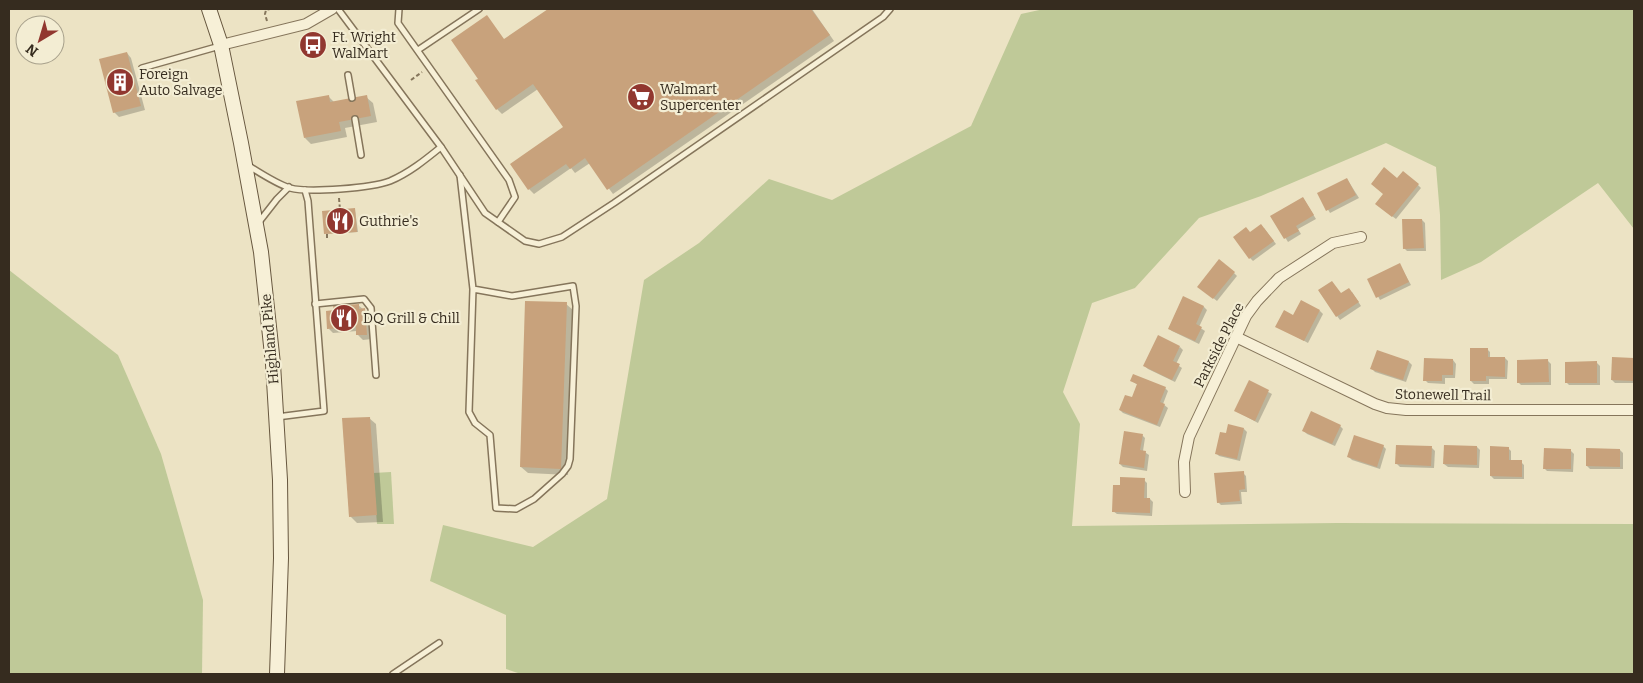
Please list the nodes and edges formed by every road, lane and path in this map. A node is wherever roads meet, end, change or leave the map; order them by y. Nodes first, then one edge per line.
1 (209, 9) edge
2 (270, 9) edge
3 (332, 9) edge
4 (338, 9) edge
5 (399, 9) edge
6 (479, 9) edge
7 (890, 9) edge
8 (267, 21) dead end
9 (221, 45) junction
10 (418, 50) junction
11 (142, 68) dead end
12 (424, 70) dead end
13 (348, 75) dead end
14 (411, 80) dead end
15 (352, 98) dead end
16 (355, 119) dead end
17 (441, 147) junction
18 (361, 155) dead end
19 (245, 164) junction
20 (460, 174) junction
21 (289, 187) junction
22 (305, 190) junction
23 (339, 196) dead end
24 (340, 210) dead end
25 (498, 222) junction
26 (257, 224) junction
27 (327, 234) dead end
28 (1361, 237) dead end
29 (327, 240) dead end
30 (472, 289) junction
31 (316, 304) junction
32 (1236, 337) junction
33 (376, 375) dead end
34 (1634, 410) edge
35 (276, 417) junction
36 (1185, 492) dead end
37 (439, 643) dead end
38 (280, 673) edge
39 (393, 674) edge

1 - 9 main road, Highland Pike
2 - 8 path
3 - 9 street
4 - 17 lane
5 - 10 lane
6 - 10 lane
7 - 25 lane
9 - 11 lane
9 - 19 main road, Highland Pike
10 - 25 lane
12 - 14 path
13 - 15 lane
16 - 18 lane
17 - 20 lane
17 - 22 lane
19 - 21 lane
19 - 26 main road, Highland Pike
20 - 25 lane
20 - 30 lane
21 - 22 lane
21 - 26 lane
22 - 31 lane
23 - 24 path
26 - 35 main road, Highland Pike
27 - 29 path
28 - 32 street, Parkside Place
30 - 30 lane
31 - 33 lane
31 - 35 lane
32 - 34 street, Stonewell Trail
32 - 36 street, Parkside Place
35 - 38 main road, Highland Pike
37 - 39 lane

